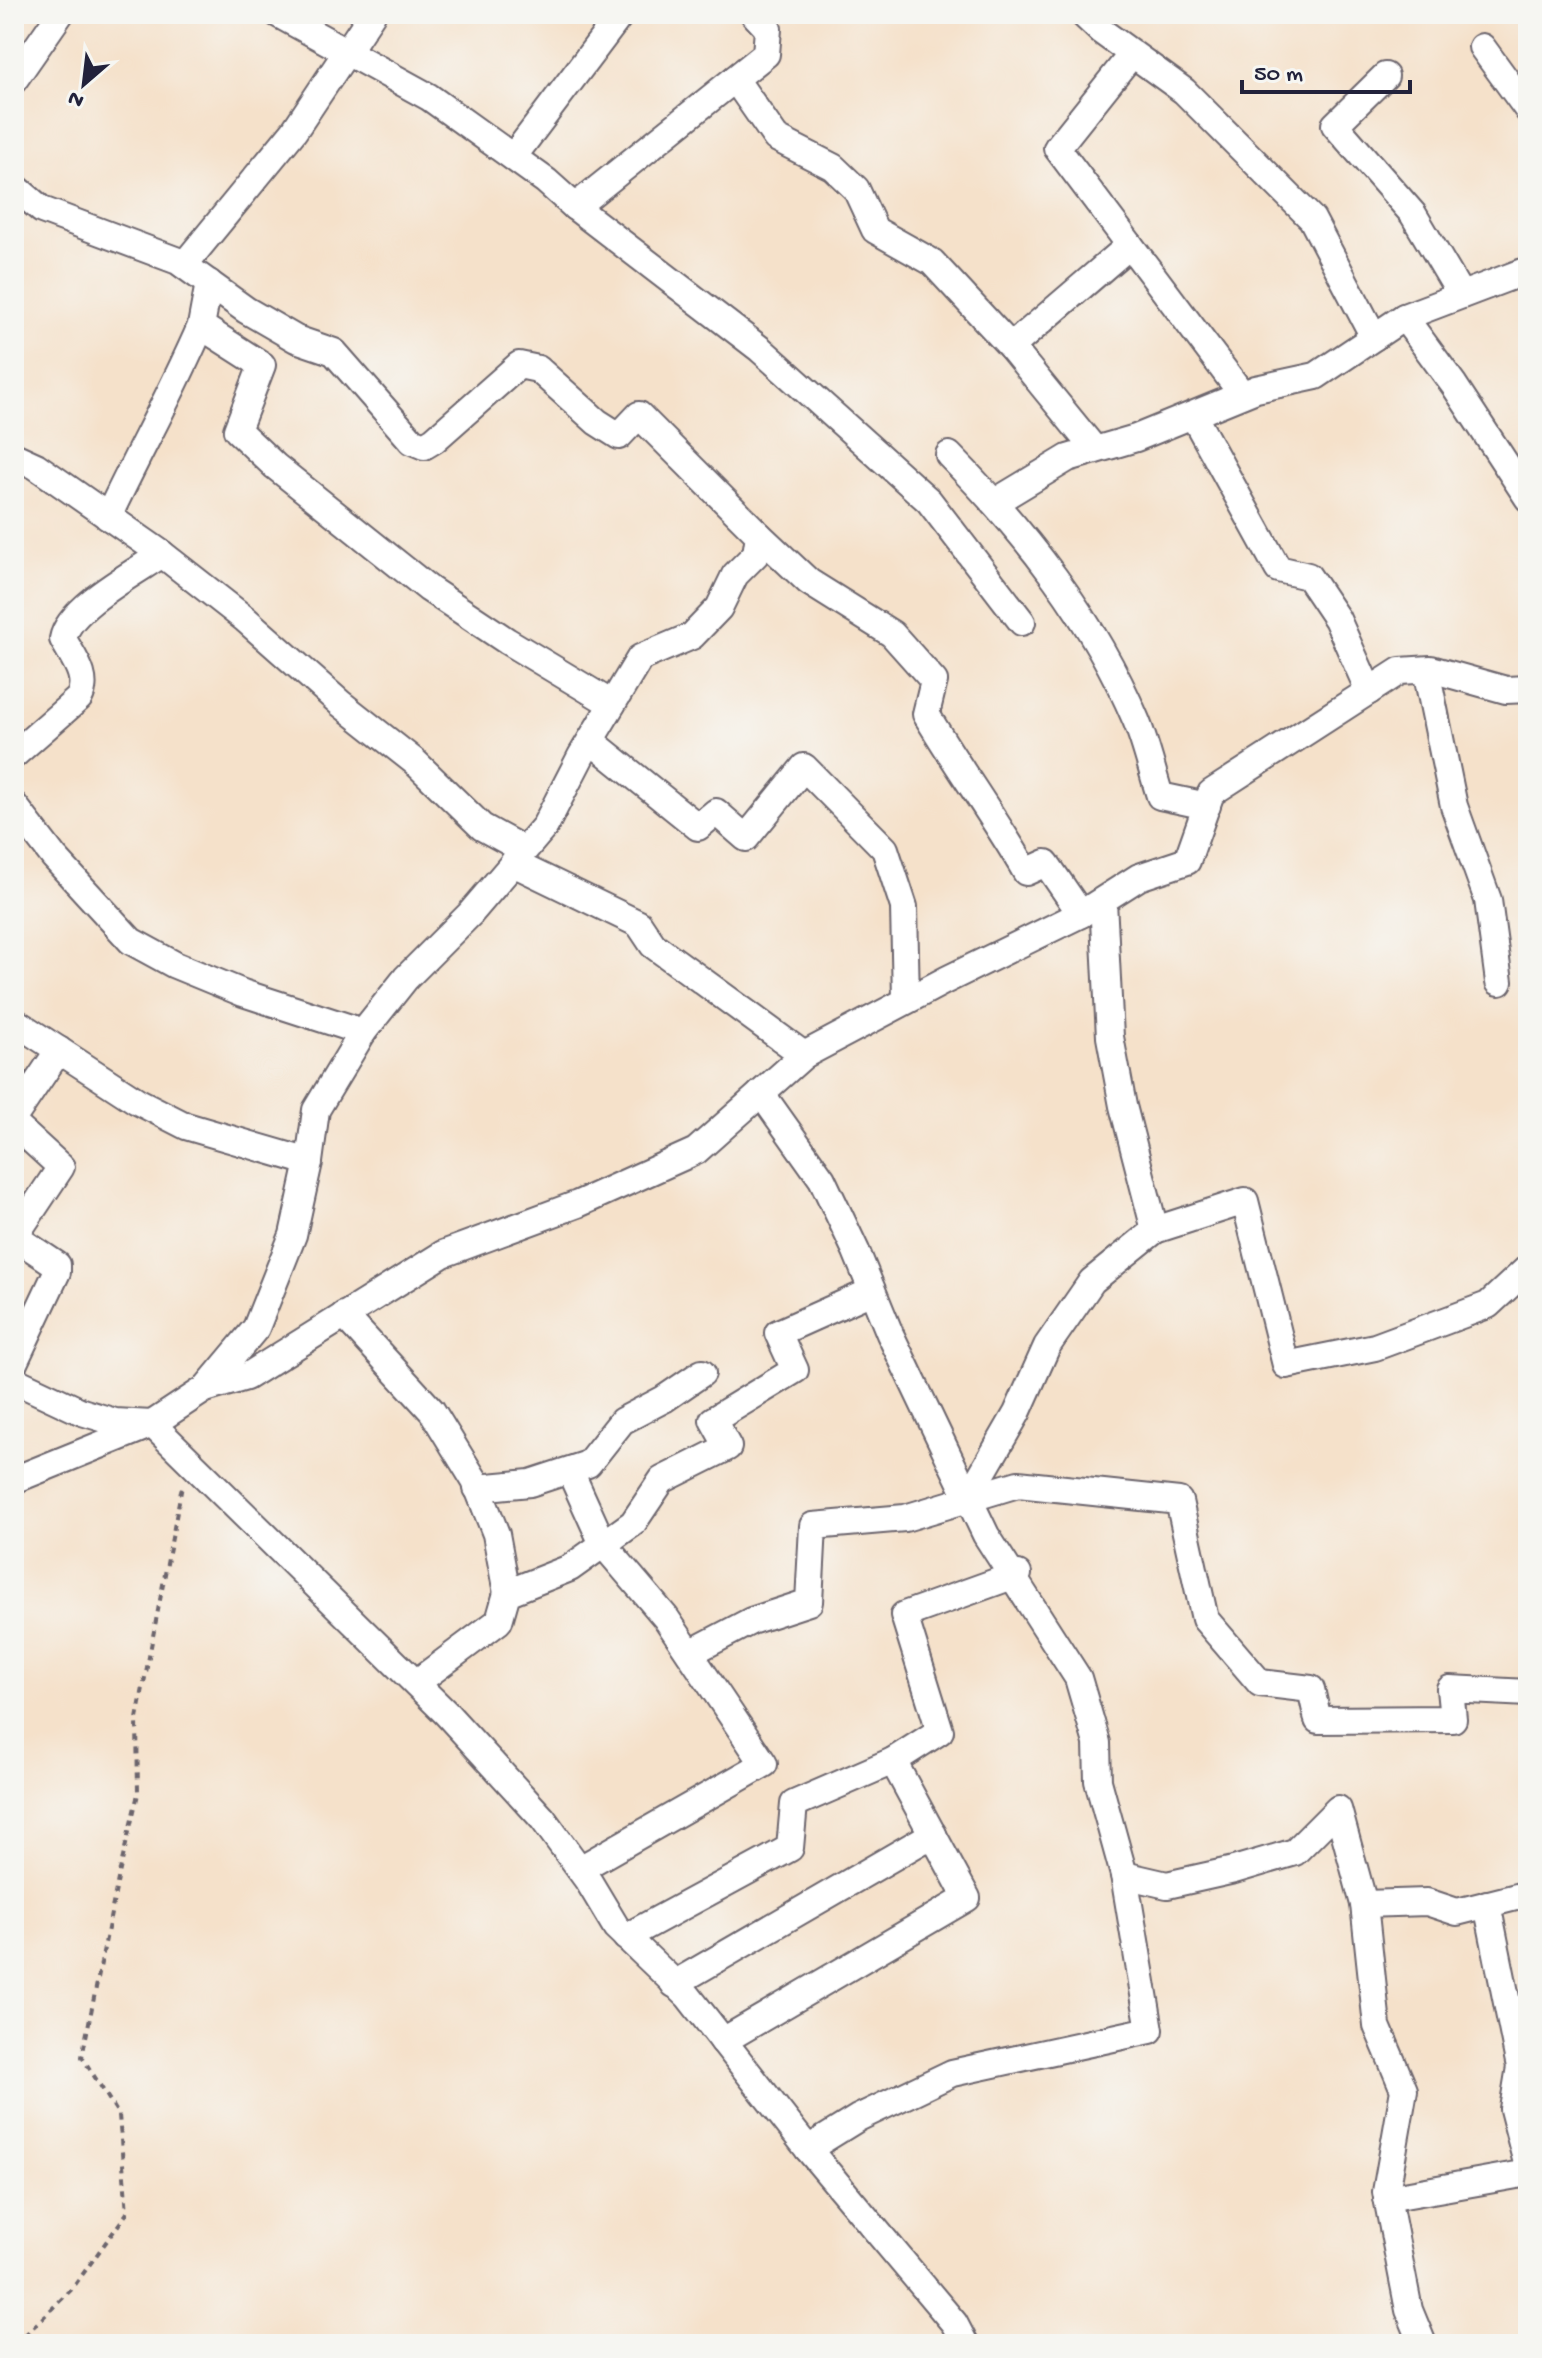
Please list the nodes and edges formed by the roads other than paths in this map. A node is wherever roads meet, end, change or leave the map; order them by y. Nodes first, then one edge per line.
1 (60, 14) edge
2 (278, 14) edge
3 (372, 14) edge
4 (621, 14) edge
5 (754, 14) edge
6 (1099, 20) edge
7 (1482, 47) dead end
8 (347, 52) junction
9 (1132, 54) junction
10 (1385, 76) dead end
11 (735, 79) junction
12 (14, 80) edge
13 (1528, 110) edge
14 (513, 157) junction
15 (14, 186) edge
16 (575, 207) junction
17 (1130, 245) junction
18 (184, 265) junction
19 (1528, 270) edge
20 (209, 283) junction
21 (1461, 295) junction
22 (1404, 317) junction
23 (201, 326) junction
24 (1374, 337) junction
25 (1011, 347) junction
26 (1242, 394) junction
27 (1193, 415) junction
28 (1095, 450) junction
29 (949, 455) dead end
30 (14, 456) edge
31 (1528, 498) edge
32 (995, 502) junction
33 (108, 517) junction
34 (759, 535) junction
35 (162, 554) junction
36 (1022, 622) dead end
37 (1426, 670) junction
38 (1528, 689) edge
39 (1369, 691) junction
40 (612, 704) junction
41 (591, 741) junction
42 (14, 755) edge
43 (14, 805) edge
44 (1207, 806) junction
45 (519, 857) junction
46 (1092, 908) junction
47 (1499, 982) dead end
48 (906, 1000) junction
49 (14, 1021) edge
50 (363, 1032) junction
51 (59, 1050) junction
52 (804, 1055) junction
53 (761, 1093) junction
54 (14, 1117) edge
55 (14, 1124) edge
56 (309, 1162) junction
57 (1155, 1230) junction
58 (1528, 1268) edge
59 (872, 1291) junction
60 (344, 1315) junction
61 (14, 1363) edge
62 (702, 1373) dead end
63 (14, 1380) edge
64 (205, 1389) junction
65 (152, 1424) junction
66 (570, 1471) junction
67 (14, 1480) edge
68 (477, 1488) junction
69 (968, 1498) junction
70 (603, 1544) junction
71 (1015, 1575) junction
72 (507, 1593) junction
73 (690, 1653) junction
74 (416, 1683) junction
75 (1528, 1693) edge
76 (893, 1761) junction
77 (933, 1834) junction
78 (580, 1869) junction
79 (1124, 1875) junction
80 (1528, 1894) edge
81 (1364, 1904) junction
82 (1487, 1904) junction
83 (626, 1937) junction
84 (674, 1984) junction
85 (723, 2041) junction
86 (808, 2149) junction
87 (1528, 2167) edge
88 (1528, 2173) edge
89 (1387, 2198) junction
90 (965, 2344) edge
91 (1423, 2344) edge

1 - 12 street
2 - 8 street
3 - 8 street
4 - 14 street
5 - 11 street
6 - 9 street
7 - 13 street
8 - 14 street
8 - 18 street
9 - 17 street
9 - 24 street
10 - 21 street
11 - 16 street
11 - 25 street
14 - 16 street
15 - 18 street
16 - 36 street
17 - 25 street
17 - 26 street
18 - 20 street
19 - 21 street
20 - 23 street
20 - 34 street
21 - 22 street
22 - 24 street
22 - 31 street
23 - 33 street
23 - 40 street
24 - 26 street
25 - 28 street
26 - 27 street
27 - 28 street
27 - 39 street
28 - 32 street
29 - 32 street
30 - 33 street
32 - 44 street
33 - 35 street
34 - 40 street
34 - 46 street
35 - 42 street
35 - 45 street
37 - 38 street
37 - 39 street
37 - 47 street
39 - 44 street
40 - 41 street
41 - 45 street
41 - 48 street
43 - 50 street
44 - 46 street
45 - 50 street
45 - 52 street
46 - 48 street
46 - 57 street
48 - 52 street
49 - 51 street
50 - 56 street
51 - 54 street
51 - 56 street
52 - 53 street
53 - 59 street
53 - 60 street
55 - 61 street
56 - 64 street
57 - 58 street
57 - 69 street
59 - 69 street
59 - 70 street
60 - 64 street
60 - 68 street
62 - 66 street
63 - 65 street
64 - 65 street
65 - 67 street
65 - 74 street
66 - 68 street
66 - 70 street
68 - 72 street
69 - 71 street
69 - 73 street
69 - 75 street
70 - 72 street
70 - 73 street
71 - 76 street
71 - 79 street
72 - 74 street
73 - 78 street
74 - 78 street
76 - 77 street
76 - 83 street
77 - 84 street
77 - 85 street
78 - 83 street
79 - 81 street
79 - 86 street
80 - 82 street
81 - 82 street
81 - 89 street
82 - 87 street
83 - 84 street
84 - 85 street
85 - 86 street
86 - 90 street
88 - 89 street
89 - 91 street

